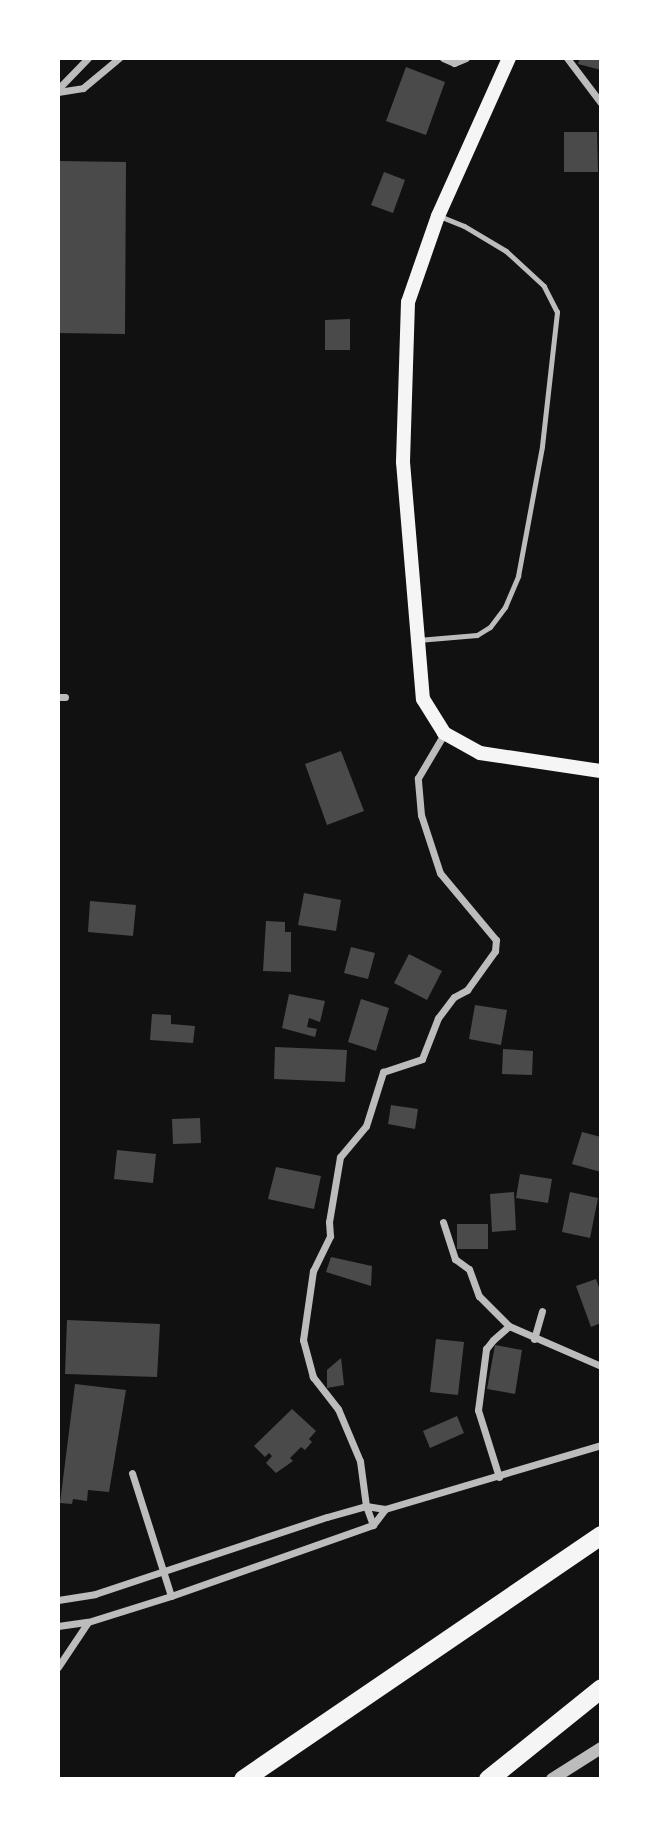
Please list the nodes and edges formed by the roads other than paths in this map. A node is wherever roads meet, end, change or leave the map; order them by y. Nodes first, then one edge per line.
1 (88, 58) edge
2 (119, 58) edge
3 (443, 58) edge
4 (466, 58) edge
5 (509, 58) edge
6 (568, 58) edge
7 (58, 90) edge
8 (601, 103) edge
9 (438, 216) junction
10 (418, 640) junction
11 (444, 733) junction
12 (601, 771) edge
13 (443, 1222) dead end
14 (542, 1311) dead end
15 (509, 1326) junction
16 (534, 1339) junction
17 (601, 1366) edge
18 (601, 1445) edge
19 (132, 1473) dead end
20 (499, 1477) junction
21 (366, 1506) junction
22 (385, 1509) junction
23 (373, 1525) junction
24 (601, 1535) edge
25 (163, 1573) junction
26 (171, 1596) junction
27 (58, 1600) edge
28 (88, 1622) junction
29 (58, 1626) edge
30 (58, 1667) edge
31 (601, 1688) edge
32 (601, 1748) edge
33 (243, 1779) edge
34 (488, 1779) edge
35 (552, 1779) edge

1 - 7 street
2 - 7 street
3 - 4 street
5 - 9 main road
6 - 8 street
9 - 10 main road
9 - 10 lane
10 - 11 main road
11 - 12 main road
11 - 21 street
13 - 15 street
14 - 16 street
15 - 16 street
15 - 20 street
16 - 17 street
18 - 20 street
19 - 25 street
20 - 22 street
21 - 22 street
21 - 23 street
21 - 25 street
22 - 23 street
23 - 26 street
24 - 33 highway
25 - 26 street
25 - 27 street
26 - 28 street
28 - 29 street
28 - 30 street
31 - 34 highway
32 - 35 street

